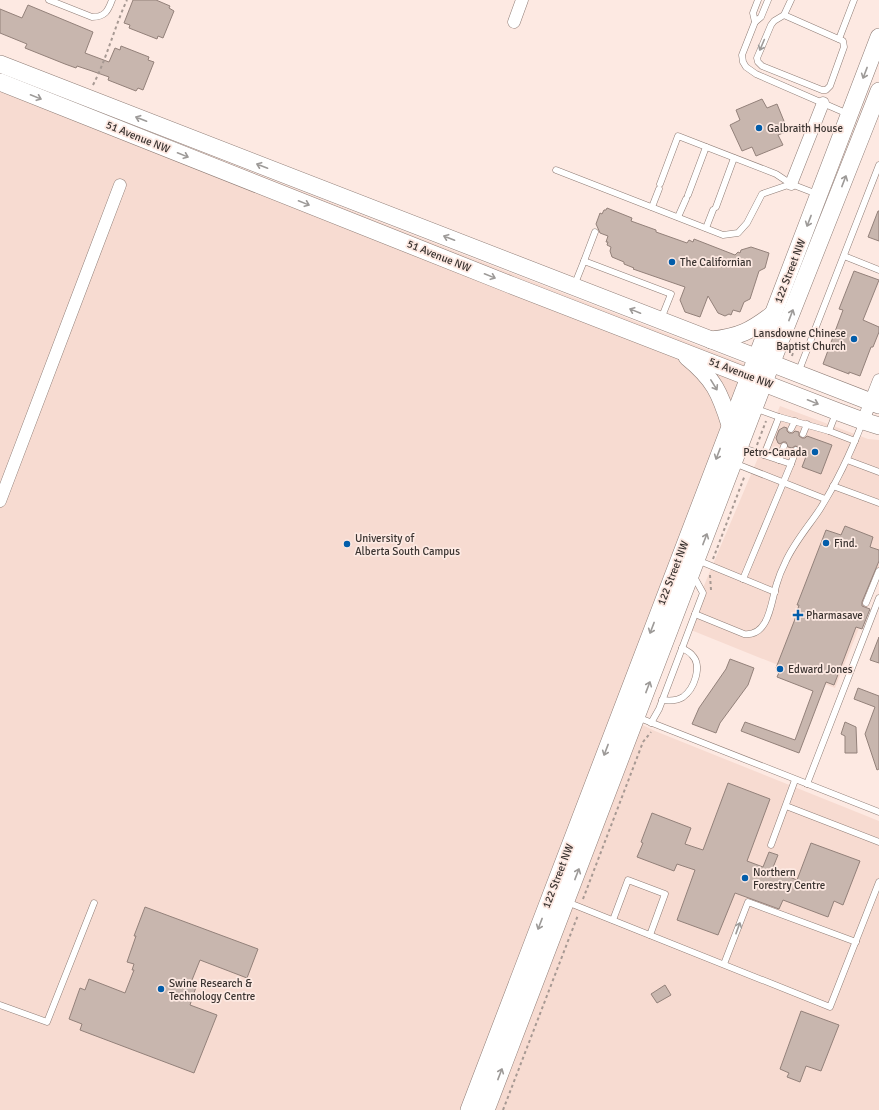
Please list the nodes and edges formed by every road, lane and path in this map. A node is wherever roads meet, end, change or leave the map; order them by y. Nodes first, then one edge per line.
1 (49, 0) edge
2 (112, 0) edge
3 (127, 0) edge
4 (522, 0) edge
5 (758, 0) edge
6 (768, 0) edge
7 (791, 0) edge
8 (854, 0) edge
9 (784, 15) junction
10 (514, 22) dead end
11 (755, 22) junction
12 (879, 37) edge
13 (839, 39) junction
14 (0, 64) edge
15 (0, 82) edge
16 (91, 90) dead end
17 (879, 91) edge
18 (823, 103) junction
19 (849, 114) junction
20 (706, 147) junction
21 (734, 158) junction
22 (879, 165) edge
23 (556, 170) dead end
24 (790, 184) junction
25 (120, 185) dead end
26 (819, 195) junction
27 (652, 207) junction
28 (678, 217) junction
29 (706, 228) junction
30 (595, 232) dead end
31 (844, 256) junction
32 (584, 261) junction
33 (879, 270) edge
34 (574, 287) junction
35 (773, 314) junction
36 (661, 321) junction
37 (633, 332) junction
38 (710, 340) junction
39 (676, 348) junction
40 (752, 367) junction
41 (768, 374) junction
42 (798, 374) junction
43 (879, 380) edge
44 (838, 390) junction
45 (875, 404) edge
46 (754, 408) junction
47 (836, 411) junction
48 (778, 416) junction
49 (795, 421) junction
50 (808, 424) junction
51 (871, 424) edge
52 (730, 425) junction
53 (791, 429) dead end
54 (830, 430) junction
55 (803, 434) dead end
56 (855, 441) junction
57 (784, 446) dead end
58 (740, 447) junction
59 (796, 450) dead end
60 (764, 455) junction
61 (779, 460) junction
62 (847, 460) junction
63 (733, 463) junction
64 (791, 464) junction
65 (879, 472) edge
66 (783, 483) junction
67 (834, 486) junction
68 (826, 499) junction
69 (0, 501) edge
70 (879, 503) edge
71 (694, 567) junction
72 (879, 571) edge
73 (743, 579) junction
74 (775, 592) junction
75 (879, 598) edge
76 (866, 603) dead end
77 (695, 614) junction
78 (682, 648) junction
79 (662, 700) junction
80 (644, 720) junction
81 (643, 742) dead end
82 (795, 780) junction
83 (807, 784) junction
84 (786, 806) junction
85 (879, 812) edge
86 (879, 842) edge
87 (771, 845) dead end
88 (879, 882) edge
89 (94, 903) dead end
90 (573, 904) junction
91 (613, 920) junction
92 (650, 935) junction
93 (856, 942) junction
94 (724, 964) junction
95 (0, 1005) edge
96 (468, 1110) edge
97 (486, 1110) edge
98 (503, 1110) edge

1 - 2 lane
3 - 16 path
4 - 10 street
5 - 11 lane
6 - 11 lane
7 - 9 lane
8 - 13 lane
9 - 13 lane
9 -> 13 lane
11 - 18 lane
12 -> 19 main road, 122 Street NW
34 -> 14 main road, 51 Avenue NW
15 -> 37 main road, 51 Avenue NW
41 -> 17 main road, 122 Street NW
18 - 19 lane
18 - 24 street
19 - 26 main road, 122 Street NW
20 - 21 lane
20 - 27 lane
20 - 28 lane
21 - 24 lane
21 - 29 lane
22 - 31 lane
23 - 27 lane
24 - 26 lane
24 - 29 lane
25 - 69 street
26 -> 35 main road, 122 Street NW
27 - 28 lane
28 - 29 lane
30 - 32 lane
31 - 33 lane
31 - 42 lane
32 - 34 lane
32 - 36 lane
36 -> 34 main road, 51 Avenue NW
35 - 38 main road
35 - 40 main road, 122 Street NW
36 - 38 main road, 51 Avenue NW
37 - 39 main road, 51 Avenue NW
37 - 40 main road
38 - 40 main road, 51 Avenue NW
39 - 40 main road, 51 Avenue NW
39 -> 52 main road
40 - 41 main road, 51 Avenue NW
40 - 52 main road, 122 Street NW
41 - 42 main road, 51 Avenue NW
41 - 44 main road
41 - 46 main road, 122 Street NW
41 -> 47 main road, 51 Avenue NW
42 - 44 main road, 51 Avenue NW
43 - 45 street
44 - 45 main road, 51 Avenue NW
45 - 51 street
46 - 48 lane
46 - 58 main road, 122 Street NW
47 - 51 main road, 51 Avenue NW
47 - 54 lane
48 - 49 lane
48 - 60 lane
49 - 50 lane
49 - 53 lane
50 - 54 lane
50 - 55 lane
51 - 56 lane
52 -> 96 main road, 122 Street NW
54 - 56 lane
56 - 62 lane
57 - 61 lane
58 - 60 lane
58 - 63 main road, 122 Street NW
59 - 64 lane
60 - 61 lane
61 - 64 lane
62 - 65 lane
62 - 67 lane
63 - 66 lane
71 -> 63 main road, 122 Street NW
64 - 66 lane
66 - 68 lane
66 - 73 lane
67 - 68 lane
67 - 70 lane
68 - 74 lane
71 - 73 lane
71 - 77 lane
80 -> 71 main road, 122 Street NW
72 - 76 lane
73 - 74 lane
74 - 77 lane
75 - 83 lane
77 - 78 lane
78 - 79 lane
78 - 79 lane
79 - 80 lane
80 - 82 lane
90 -> 80 main road, 122 Street NW
81 - 90 path
82 - 83 lane
82 - 84 lane
83 - 85 lane
84 - 86 lane
84 - 87 lane
88 - 93 lane
89 - 95 lane
90 - 91 lane
97 -> 90 main road, 122 Street NW
90 - 98 path
91 - 92 lane
91 - 92 lane
92 - 94 lane
94 -> 93 lane
93 - 94 lane

